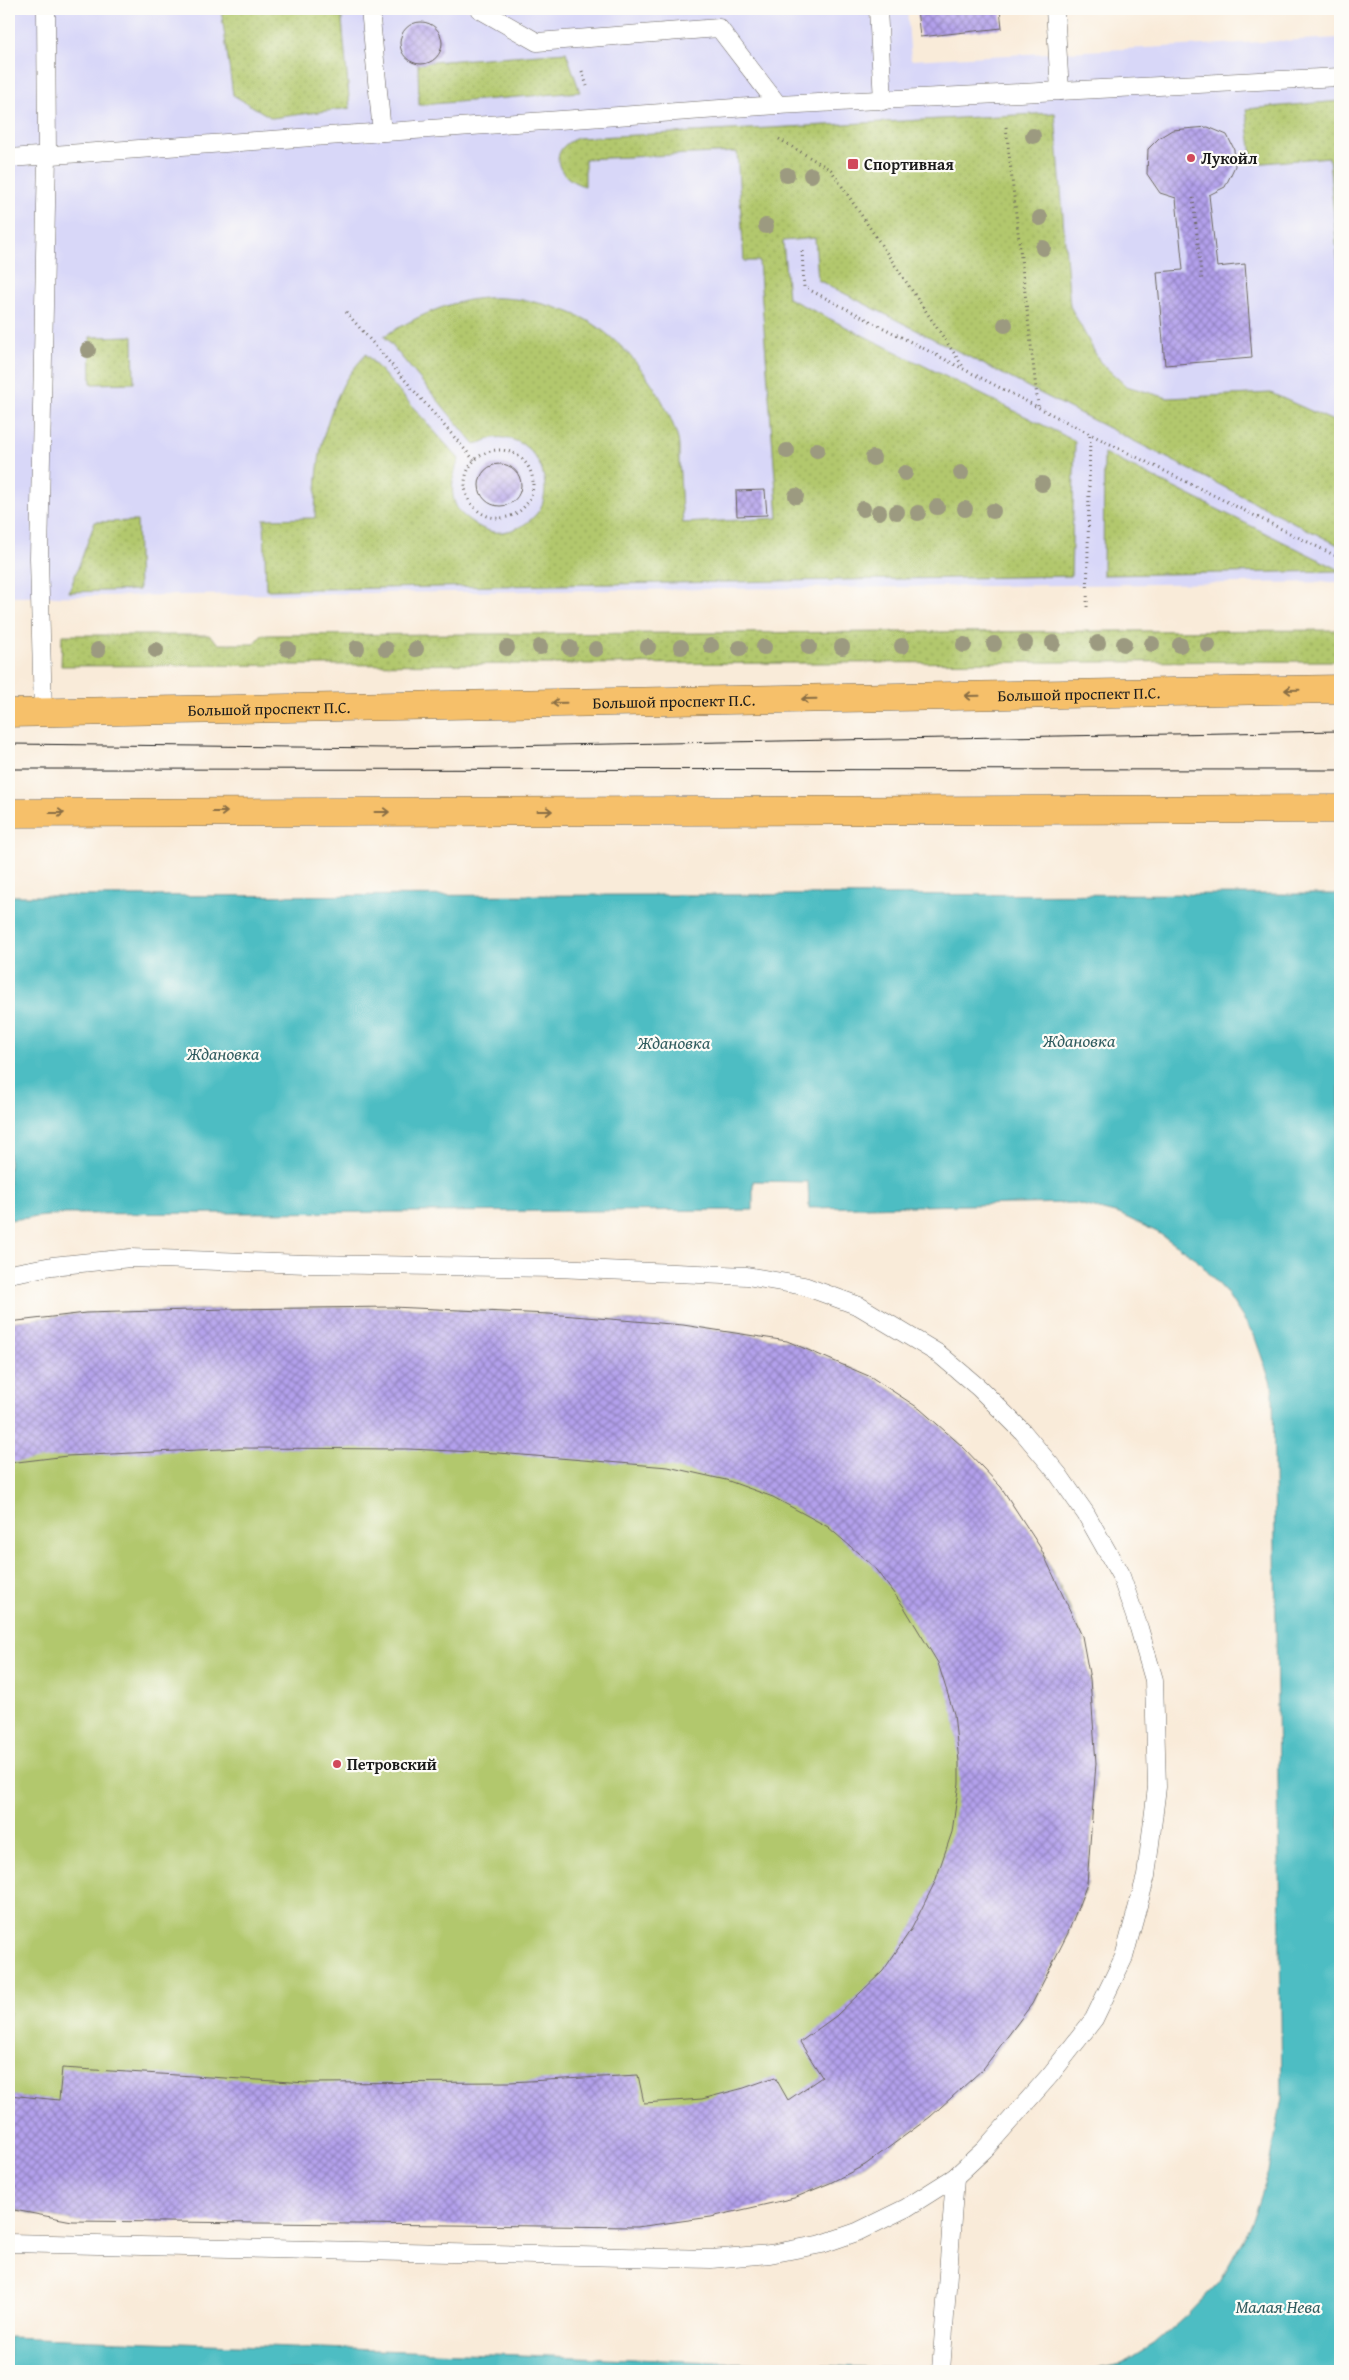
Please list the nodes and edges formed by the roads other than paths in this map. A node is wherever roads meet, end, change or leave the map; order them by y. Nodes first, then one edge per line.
1 (46, 9) edge
2 (370, 9) edge
3 (479, 9) edge
4 (878, 9) edge
5 (1055, 9) edge
6 (1340, 78) edge
7 (1060, 92) junction
8 (883, 101) junction
9 (778, 106) junction
10 (382, 132) junction
11 (47, 155) junction
12 (9, 158) edge
13 (1340, 689) edge
14 (9, 712) edge
15 (43, 713) junction
16 (1340, 809) edge
17 (9, 813) edge
18 (9, 1274) edge
19 (955, 2176) junction
20 (9, 2243) edge
21 (941, 2371) edge

1 - 11 lane
2 - 10 lane
3 - 9 lane
4 - 8 lane
5 - 7 lane
6 - 7 lane
7 - 8 lane
8 - 9 lane
9 - 10 lane
10 - 11 lane
11 - 12 lane
11 - 15 lane
13 -> 15 main road, Большой проспект П.С.
14 - 15 main road, Большой проспект П.С.
17 -> 16 main road
18 - 19 lane
19 - 20 lane
19 - 21 lane

